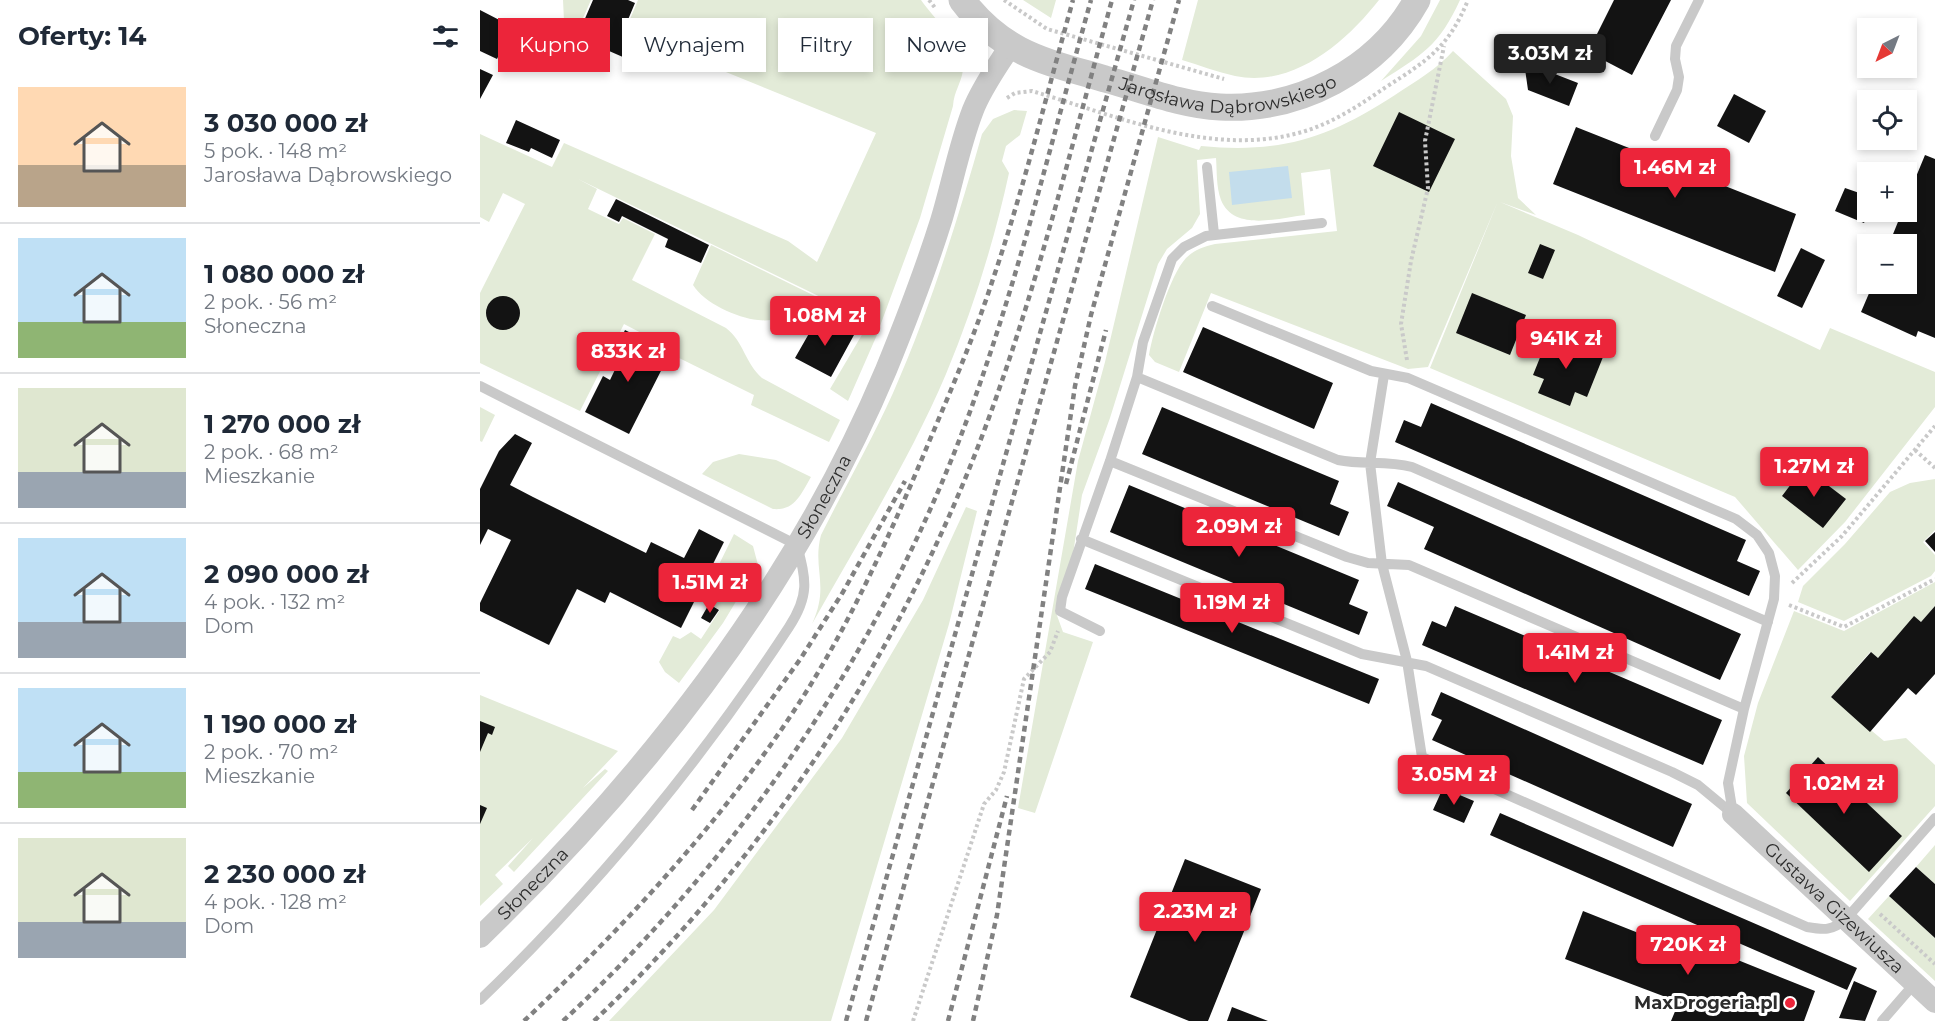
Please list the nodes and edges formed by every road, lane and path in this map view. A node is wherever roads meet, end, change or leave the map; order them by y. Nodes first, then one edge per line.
1 (929, 0) edge
2 (1004, 0) edge
3 (1417, 0) edge
4 (1468, 0) edge
5 (1700, 0) edge
6 (953, 9) edge
7 (1444, 45) junction
8 (1010, 46) junction
9 (969, 72) edge
10 (1233, 81) dead end
11 (985, 87) junction
12 (1364, 102) dead end
13 (1655, 136) dead end
14 (1207, 167) dead end
15 (1322, 223) dead end
16 (1214, 234) junction
17 (1212, 306) dead end
18 (1384, 375) junction
19 (1137, 377) junction
20 (1408, 378) junction
21 (480, 386) edge
22 (1935, 426) edge
23 (1915, 450) junction
24 (1110, 461) junction
25 (1370, 463) junction
26 (1935, 468) edge
27 (1081, 539) junction
28 (797, 545) junction
29 (1382, 564) junction
30 (1935, 579) edge
31 (1774, 599) junction
32 (1060, 611) junction
33 (1768, 622) junction
34 (1100, 631) dead end
35 (1407, 661) junction
36 (1744, 709) junction
37 (1733, 814) junction
38 (1935, 818) edge
39 (1846, 919) junction
40 (480, 937) edge
41 (1915, 983) junction
42 (480, 999) edge
43 (1935, 1002) edge
44 (913, 1021) edge
45 (1881, 1021) edge

1 - 6 path
2 - 10 path
3 - 8 street, Jarosława Dąbrowskiego
4 - 7 path
5 - 13 lane
6 - 8 street, Jarosława Dąbrowskiego
7 - 12 path
7 - 20 path
8 - 11 street, Słoneczna
9 - 11 path
11 - 28 street, Słoneczna
14 - 16 lane
15 - 16 lane
16 - 19 lane
17 - 18 lane
18 - 20 lane
18 - 25 lane
19 - 24 lane
19 - 25 lane
20 - 31 lane
21 - 28 lane
22 - 23 path
23 - 26 path
23 - 31 path
24 - 27 lane
24 - 29 lane
25 - 29 lane
25 - 33 lane
27 - 32 lane
27 - 35 lane
28 - 40 street, Słoneczna
28 - 42 lane
29 - 35 lane
29 - 36 lane
30 - 31 path
31 - 33 lane
32 - 34 lane
32 - 44 path
33 - 36 lane
35 - 37 lane
35 - 39 lane
36 - 37 lane
37 - 39 street, Gustawa Gizewiusza
38 - 39 lane
39 - 41 street, Gustawa Gizewiusza
41 - 43 street, Gustawa Gizewiusza
41 - 45 lane

